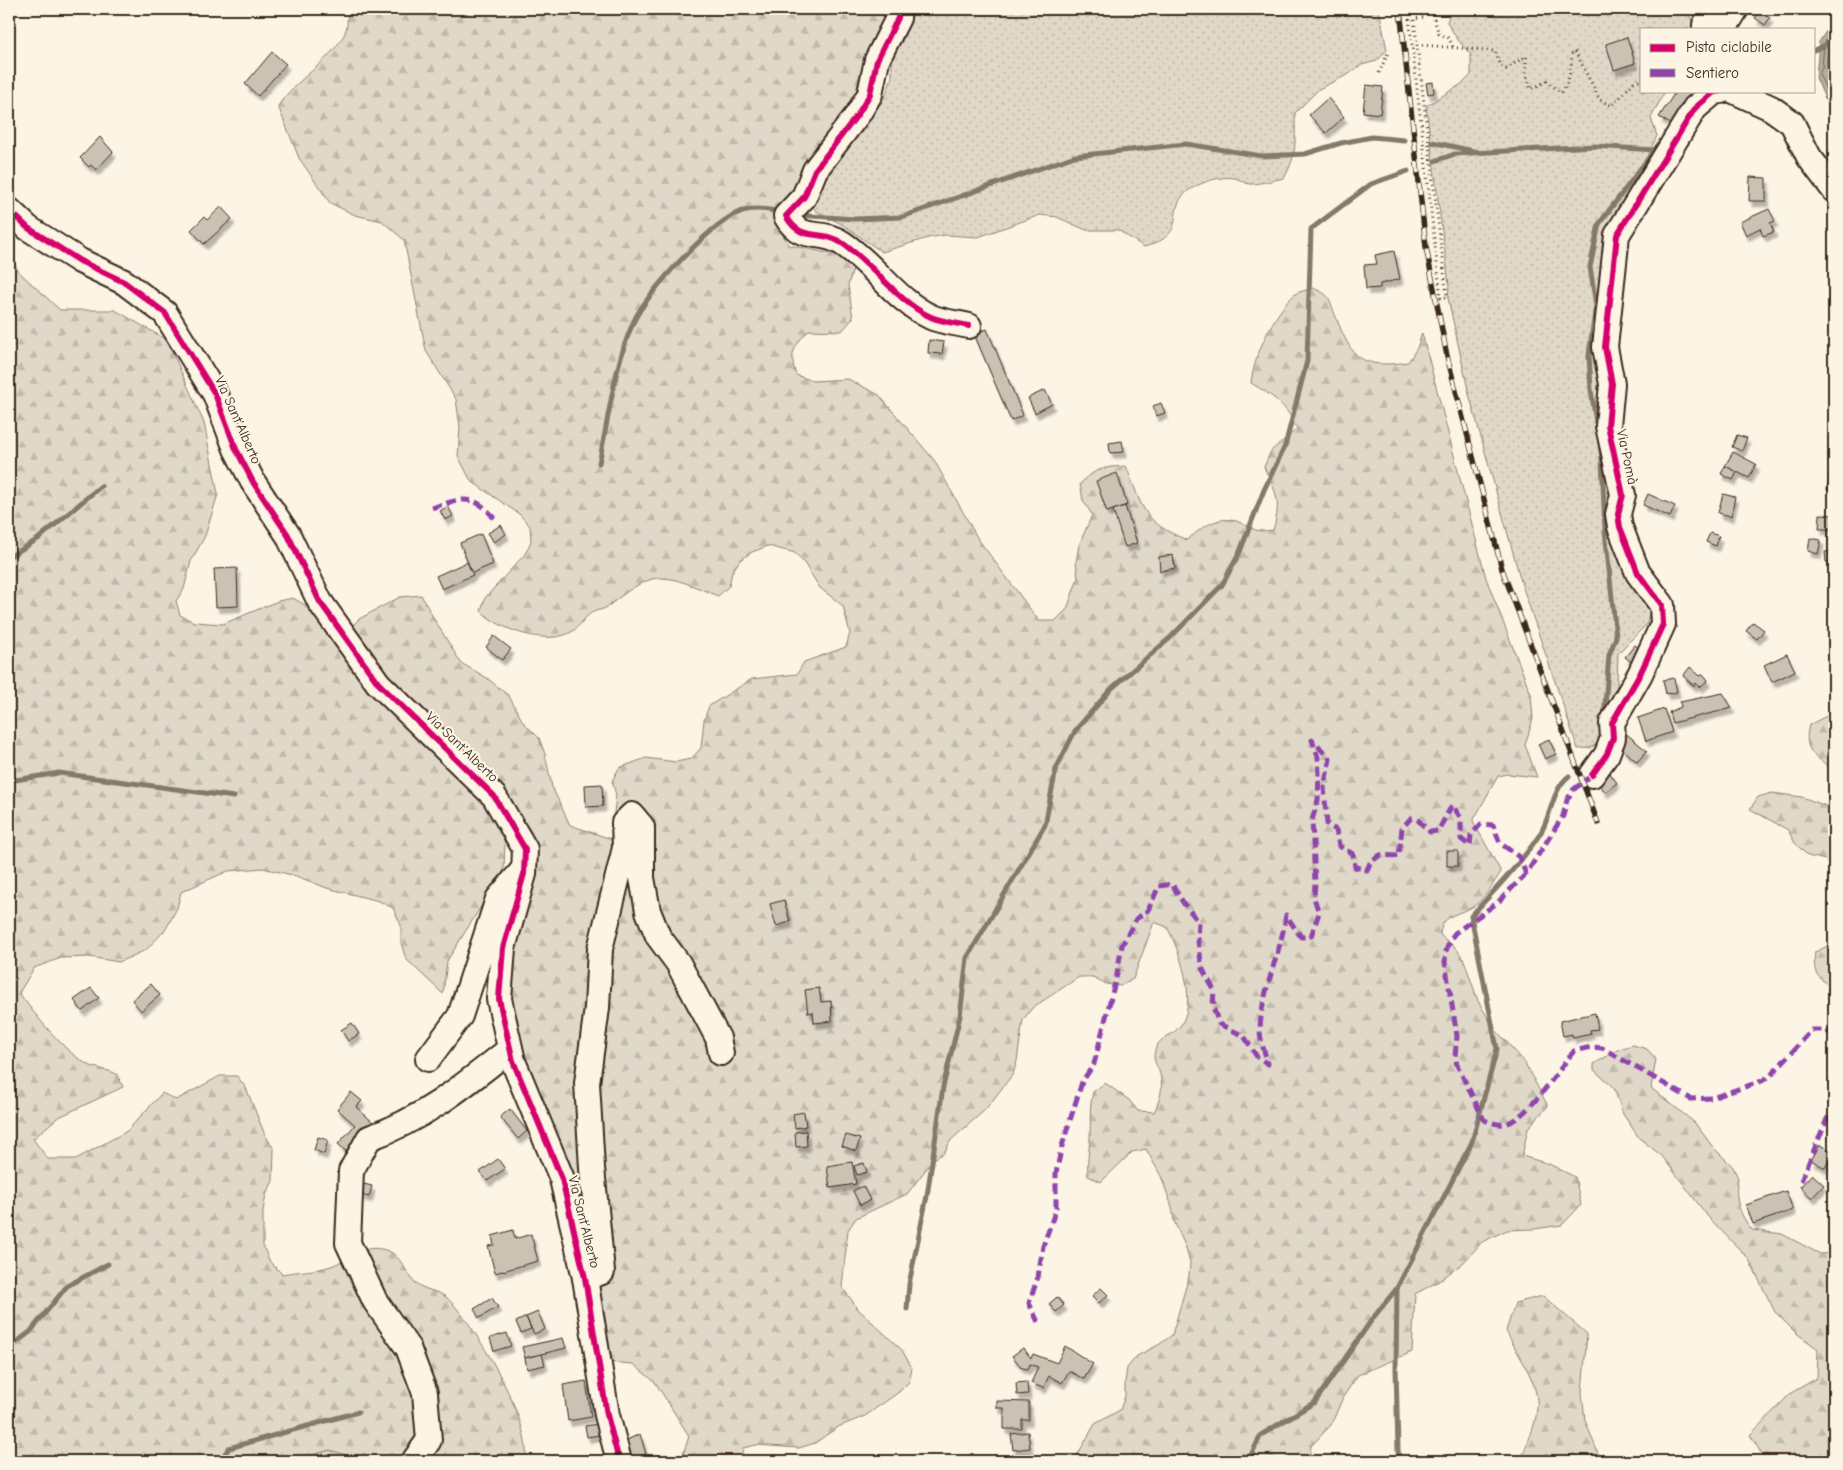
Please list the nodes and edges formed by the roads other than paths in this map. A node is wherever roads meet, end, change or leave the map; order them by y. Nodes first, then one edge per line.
1 (899, 9) edge
2 (1714, 9) edge
3 (1736, 9) edge
4 (1705, 28) edge
5 (1725, 28) edge
6 (1714, 92) edge
7 (1736, 92) edge
8 (1834, 190) edge
9 (9, 210) edge
10 (969, 326) dead end
11 (1592, 775) dead end
12 (525, 868) junction
13 (510, 1048) junction
14 (721, 1053) dead end
15 (428, 1058) dead end
16 (585, 1278) junction
17 (414, 1461) edge
18 (619, 1461) edge

1 - 10 street
2 - 4 street
3 - 5 street
6 - 11 street, Via Pomà
7 - 8 street
9 - 12 street, Via Sant'Alberto
12 - 13 street, Via Sant'Alberto
12 - 15 street
13 - 16 street, Via Sant'Alberto
13 - 17 street
14 - 16 street
16 - 18 street, Via Sant'Alberto

